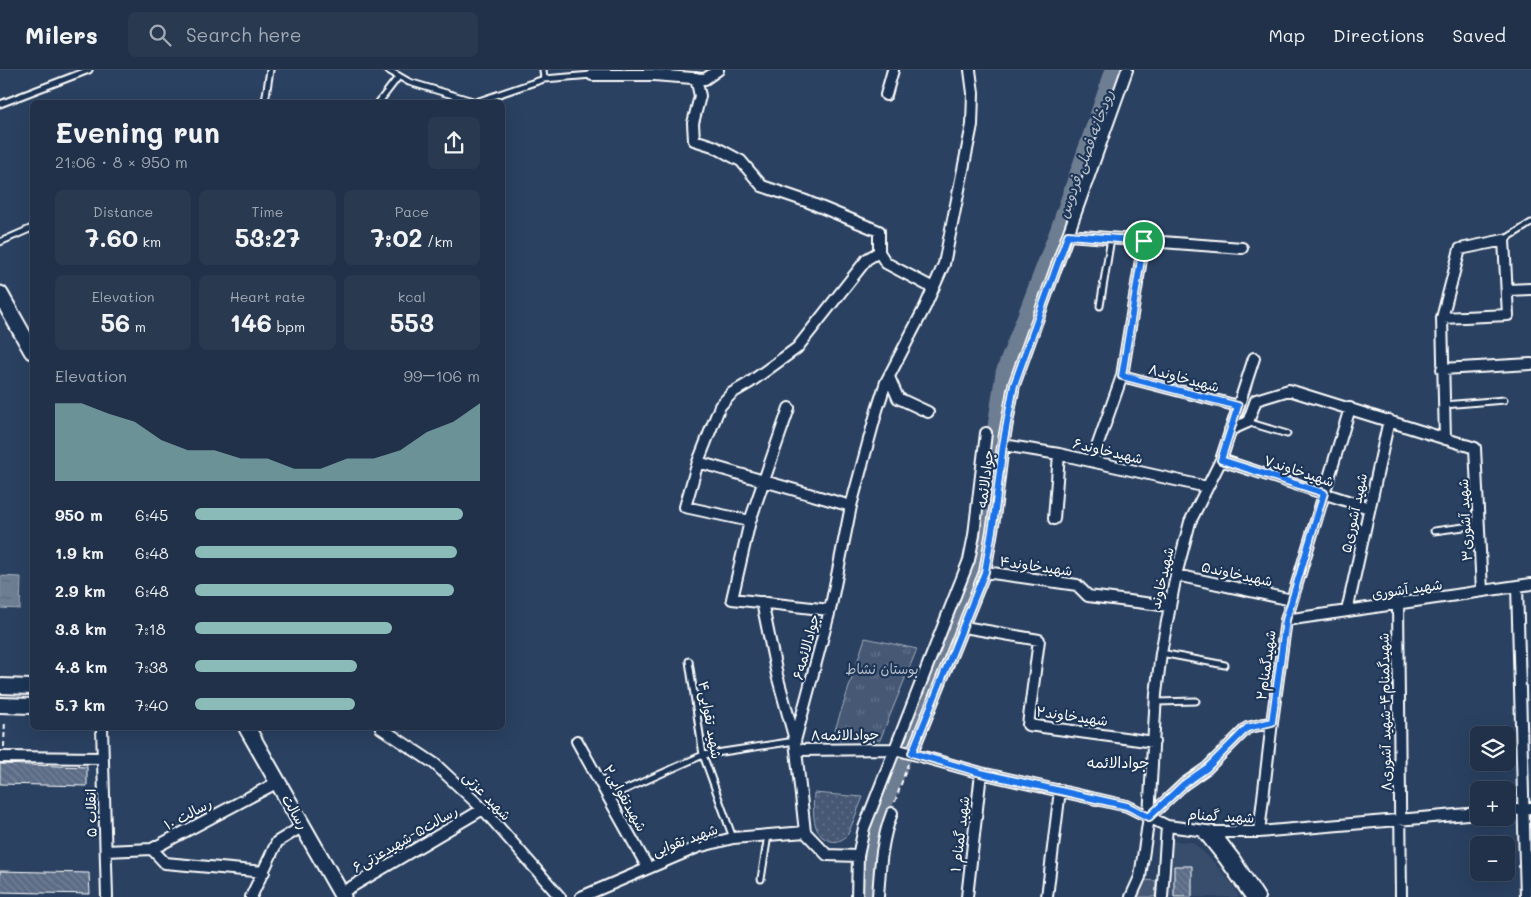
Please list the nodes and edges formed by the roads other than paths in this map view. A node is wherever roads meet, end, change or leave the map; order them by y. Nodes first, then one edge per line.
1 (89, 70) edge
2 (270, 70) edge
3 (388, 70) edge
4 (543, 70) edge
5 (718, 70) edge
6 (893, 70) edge
7 (970, 70) edge
8 (1127, 70) edge
9 (592, 75) joint
10 (399, 76) junction
11 (696, 78) junction
12 (544, 79) junction
13 (886, 95) dead end
14 (265, 100) edge
15 (381, 100) edge
16 (469, 100) edge
17 (482, 100) edge
18 (0, 104) edge
19 (1531, 223) edge
20 (30, 229) edge
21 (1068, 235) junction
22 (1111, 238) junction
23 (1504, 240) junction
24 (1144, 241) junction
25 (0, 242) edge
26 (1242, 248) dead end
27 (879, 252) junction
28 (933, 288) junction
29 (1531, 288) edge
30 (1507, 290) junction
31 (0, 294) edge
32 (1100, 306) dead end
33 (1442, 318) junction
34 (30, 347) edge
35 (1254, 358) dead end
36 (1531, 364) edge
37 (1442, 369) junction
38 (1122, 376) junction
39 (889, 377) junction
40 (1504, 400) dead end
41 (1444, 405) junction
42 (1238, 406) junction
43 (789, 408) dead end
44 (1350, 408) junction
45 (928, 412) dead end
46 (1234, 418) junction
47 (1389, 420) junction
48 (1248, 422) junction
49 (1230, 430) junction
50 (986, 433) dead end
51 (1287, 434) dead end
52 (1445, 439) junction
53 (1003, 445) junction
54 (1059, 454) junction
55 (1221, 460) junction
56 (1092, 461) junction
57 (698, 462) junction
58 (764, 482) junction
59 (1207, 487) junction
60 (1324, 493) junction
61 (851, 506) junction
62 (1369, 508) junction
63 (1054, 519) dead end
64 (750, 521) junction
65 (1478, 525) junction
66 (1434, 531) dead end
67 (985, 572) junction
68 (1176, 575) junction
69 (1531, 584) edge
70 (1517, 586) junction
71 (1482, 591) junction
72 (1292, 600) junction
73 (762, 602) junction
74 (1398, 604) junction
75 (1169, 606) junction
76 (830, 610) junction
77 (1347, 611) junction
78 (1286, 620) junction
79 (964, 627) junction
80 (1161, 653) junction
81 (689, 661) dead end
82 (1225, 665) dead end
83 (0, 686) edge
84 (30, 687) edge
85 (1196, 701) dead end
86 (1156, 702) junction
87 (3, 706) edge
88 (30, 706) edge
89 (1272, 722) junction
90 (102, 730) edge
91 (247, 730) edge
92 (384, 730) edge
93 (577, 741) dead end
94 (1154, 742) junction
95 (796, 745) junction
96 (895, 749) junction
97 (912, 753) junction
98 (703, 755) junction
99 (2, 757) edge
100 (103, 758) junction
101 (981, 773) junction
102 (278, 782) junction
103 (1060, 790) junction
104 (609, 797) junction
105 (483, 809) junction
106 (1527, 809) edge
107 (892, 813) road end
108 (1470, 814) edge
109 (1149, 817) junction
110 (1400, 820) junction
111 (302, 826) junction
112 (1166, 826) junction
113 (1202, 831) junction
114 (805, 832) junction
115 (1214, 832) junction
116 (1259, 832) junction
117 (768, 835) junction
118 (733, 838) junction
119 (152, 849) junction
120 (106, 851) junction
121 (858, 856) junction
122 (648, 868) junction
123 (264, 872) junction
124 (762, 879) dead end
125 (342, 895) edge
126 (107, 897) edge
127 (251, 897) edge
128 (560, 897) edge
129 (581, 897) edge
130 (857, 897) edge
131 (878, 897) edge
132 (967, 897) edge
133 (1047, 897) edge
134 (1131, 897) edge
135 (1162, 897) edge
136 (1251, 897) edge
137 (1259, 897) edge
138 (1401, 897) edge
139 (1526, 897) edge

1 - 18 lane
2 - 14 lane
3 - 10 lane
4 - 12 lane
5 - 11 street
6 - 13 street
7 - 28 street, جوادالائمه۶
8 - 21 street, جوادالائمه
9 - 11 street
9 - 12 lane
10 - 15 lane
10 - 16 lane
11 - 27 street
12 - 17 lane
19 - 23 lane
20 - 25 lane
21 - 22 street
21 - 53 street, جوادالائمه
22 - 24 street
22 - 32 lane
23 - 30 street
23 - 33 street
24 - 26 street
24 - 38 street
27 - 28 street
27 - 57 street
28 - 39 street, جوادالائمه۶
29 - 30 street
30 - 33 street
31 - 34 main road
33 - 37 street
35 - 42 street, شهیدخاوند
36 - 37 street
37 - 41 street
38 - 42 street, شهیدخاوند۸
38 - 56 street
39 - 45 street
39 - 61 street, جوادالائمه۶
40 - 41 lane
41 - 52 street
42 - 46 street, شهیدخاوند
43 - 58 street
44 - 47 street
44 - 48 street
44 - 60 street, شهیدگمنام۲
46 - 48 lane
46 - 49 street, شهیدخاوند
47 - 52 street
47 - 62 street, شهید آشوری۵
48 - 49 street
48 - 51 lane
49 - 55 street, شهیدخاوند
50 - 96 street, جوادالائمه
52 - 65 street, شهید آشوری۳
53 - 54 street, شهیدخاوند۶
53 - 67 street, جوادالائمه
54 - 56 street, شهیدخاوند۶
54 - 63 street
55 - 59 street, شهیدخاوند
55 - 60 street, شهیدخاوند۷
56 - 59 street, شهیدخاوند۶
57 - 58 street
57 - 64 street
58 - 61 street
58 - 64 street
59 - 68 street, شهیدخاوند
60 - 62 street, شهیدخاوند۷
60 - 72 street, شهیدگمنام۲
61 - 76 street, جوادالائمه۶
62 - 77 street, شهید آشوری۵
64 - 73 street
65 - 66 lane
65 - 71 street, شهید آشوری۳
67 - 75 street, شهیدخاوند۴
67 - 79 street, جوادالائمه
68 - 72 street, شهیدخاوند۵
68 - 75 street, شهیدخاوند
69 - 70 street, شهید آشوری
70 - 71 street, شهید آشوری
70 - 106 street
71 - 74 street, شهید آشوری
72 - 78 street, شهیدگمنام۲
73 - 76 street
73 - 95 street
74 - 77 street, شهید آشوری
74 - 110 street, شهیدگمنام۴-شهید آشوری۸
75 - 80 street, شهیدخاوند
76 - 95 street, جوادالائمه۶
77 - 78 street, شهید آشوری
78 - 89 street, شهیدگمنام۲
79 - 94 street, شهیدخاوند۲
79 - 97 street, جوادالائمه
80 - 82 lane
80 - 86 street, شهیدخاوند
81 - 98 lane, شهید تقوایی۴
83 - 84 street
85 - 86 lane
86 - 94 street, شهیدخاوند
87 - 88 street
89 - 109 street
89 - 116 street, شهیدگمنام۲
90 - 100 street, انقلاب ۵
91 - 102 main road, رسالت
92 - 105 street, شهید عزتی
93 - 104 street, شهیدتقوایی۲
94 - 109 street, شهیدخاوند
95 - 96 street, جوادالائمه۸
95 - 98 lane
95 - 114 street, جوادالائمه۶
96 - 97 street, جوادالائمه۸
96 - 121 street, جوادالائمه
97 - 101 street, شهید گمنام
98 - 104 lane
98 - 118 lane, شهید تقوایی۴
99 - 100 street
100 - 120 street, انقلاب ۵
101 - 103 street, شهید گمنام
101 - 132 street, شهید گمنام ۱
102 - 111 main road, رسالت
102 - 119 street, رسالت ۱۰
103 - 109 street, شهید گمنام
103 - 133 street
104 - 122 street, شهیدتقوایی۲
105 - 125 street, رسالت۵-شهیدعزتی۶
105 - 128 street, شهید عزتی
106 - 139 street
107 - 131 street
108 - 110 street, شهید گمنام
109 - 112 street, شهید گمنام
109 - 134 street, شهیدخاوند
110 - 116 street, شهید گمنام
110 - 138 street, شهیدگمنام۴-شهید آشوری۸
111 - 123 street
111 - 125 main road, رسالت
112 - 113 street, شهید گمنام
112 - 135 street
113 - 115 street, شهید گمنام
113 - 136 street
114 - 117 street, شهید تقوایی
114 - 121 street
115 - 116 street, شهید گمنام
115 - 137 street
117 - 118 street, شهید تقوایی
117 - 124 lane
118 - 122 street, شهید تقوایی
119 - 120 street, رسالت ۱۰
119 - 123 street
120 - 126 street, انقلاب ۵
121 - 130 street, جوادالائمه
122 - 129 street, شهید تقوایی
123 - 127 street

